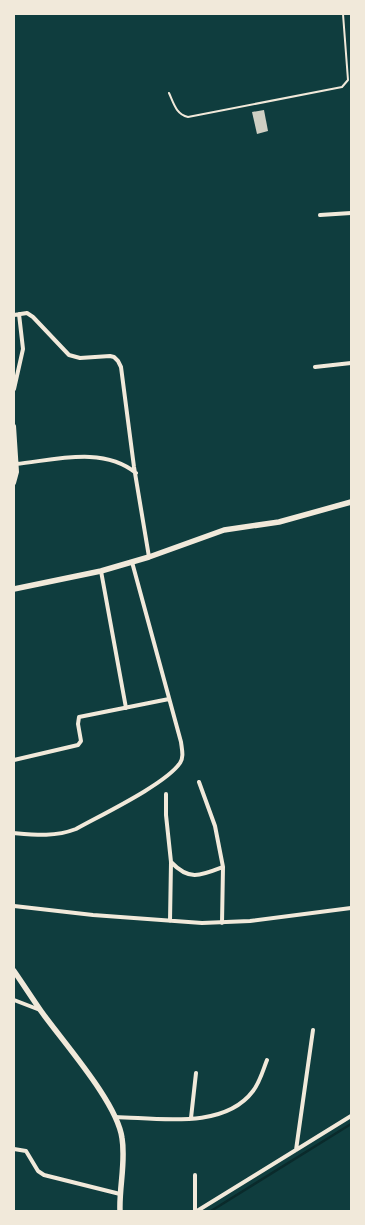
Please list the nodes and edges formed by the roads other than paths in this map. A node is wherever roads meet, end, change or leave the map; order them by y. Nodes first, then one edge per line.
1 (343, 14) edge
2 (169, 93) dead end
3 (351, 213) edge
4 (320, 215) dead end
5 (19, 314) junction
6 (14, 315) edge
7 (351, 363) edge
8 (315, 367) dead end
9 (14, 389) edge
10 (14, 426) edge
11 (16, 464) junction
12 (136, 474) junction
13 (14, 483) edge
14 (351, 502) edge
15 (149, 557) junction
16 (132, 562) junction
17 (100, 571) junction
18 (14, 589) edge
19 (170, 699) junction
20 (126, 708) junction
21 (14, 760) edge
22 (199, 782) dead end
23 (166, 794) dead end
24 (14, 833) edge
25 (171, 862) junction
26 (223, 867) junction
27 (14, 906) edge
28 (351, 908) edge
29 (170, 921) junction
30 (222, 922) junction
31 (14, 970) edge
32 (14, 1000) edge
33 (41, 1010) junction
34 (313, 1030) dead end
35 (267, 1060) dead end
36 (196, 1073) dead end
37 (116, 1116) junction
38 (351, 1116) edge
39 (191, 1118) junction
40 (14, 1149) edge
41 (296, 1150) junction
42 (195, 1175) dead end
43 (120, 1194) junction
44 (120, 1211) edge
45 (196, 1211) edge

1 - 2 lane
3 - 4 street
5 - 6 street
5 - 9 street
5 - 12 street
7 - 8 street
10 - 11 street
11 - 12 street
11 - 13 street
12 - 15 street
14 - 15 street
15 - 16 street
16 - 17 street
16 - 19 street
17 - 18 street
17 - 20 street
19 - 20 street
19 - 24 street
20 - 21 street
22 - 26 street
23 - 25 street
25 - 26 street
25 - 29 street
26 - 30 street
27 - 29 street
28 - 30 street
29 - 30 street
31 - 33 street
32 - 33 street
33 - 37 street
34 - 41 street
35 - 39 street
36 - 39 street
37 - 39 street
37 - 43 street
38 - 41 street
40 - 43 street
41 - 45 street
42 - 45 street
43 - 44 street

